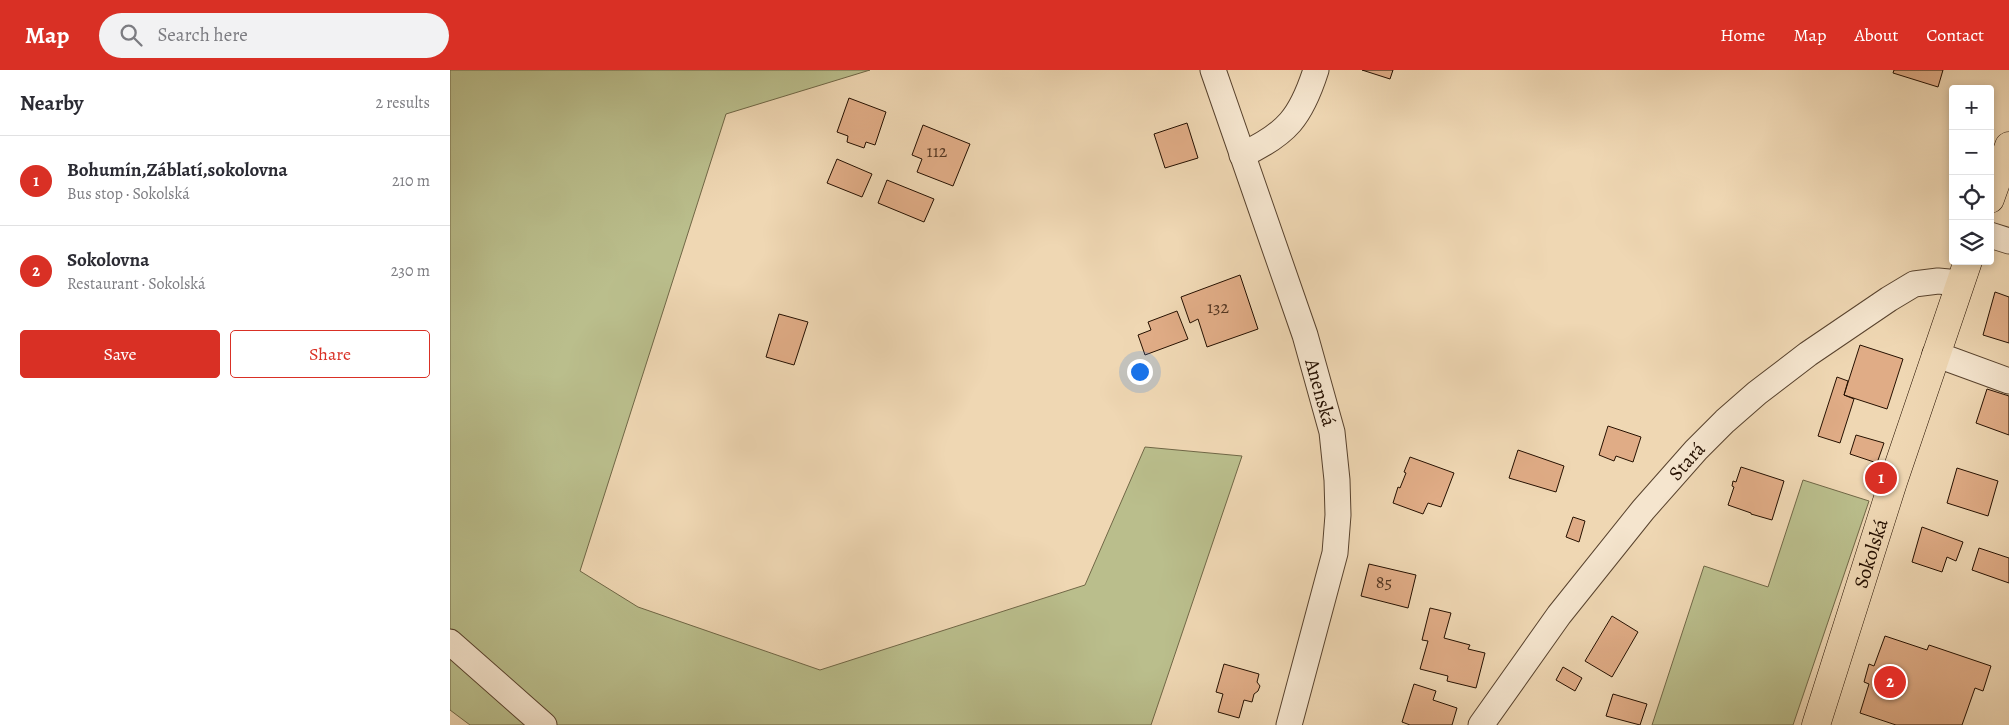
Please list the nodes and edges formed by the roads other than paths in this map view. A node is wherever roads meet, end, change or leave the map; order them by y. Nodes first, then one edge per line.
1 (1213, 70) edge
2 (1316, 70) edge
3 (2009, 146) edge
4 (1242, 155) junction
5 (1994, 188) edge
6 (1994, 236) edge
7 (2009, 241) edge
8 (1964, 272) edge
9 (1935, 354) junction
10 (2009, 381) edge
11 (450, 642) edge
12 (544, 725) edge
13 (1289, 725) edge
14 (1481, 725) edge
15 (1816, 725) edge

1 - 4 street, Anenská
2 - 4 street
3 - 5 main road
4 - 13 street, Anenská
6 - 7 street
8 - 9 main road, Sokolská
8 - 14 street, Stará
9 - 10 street
9 - 15 main road, Sokolská
11 - 12 street

